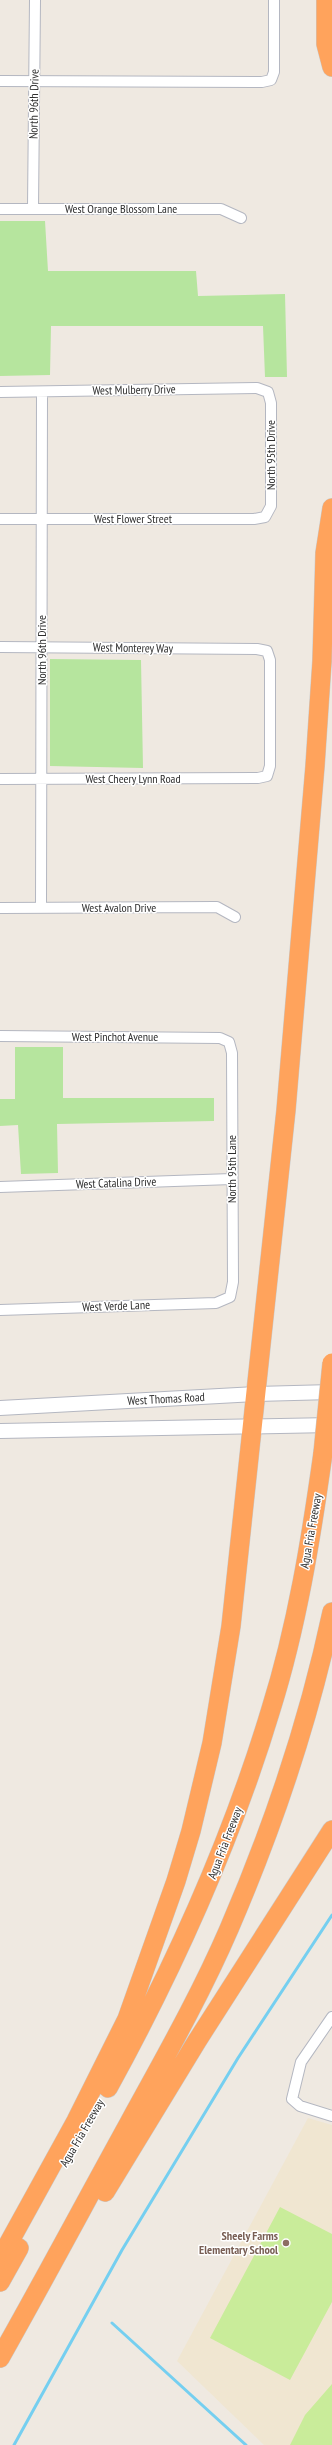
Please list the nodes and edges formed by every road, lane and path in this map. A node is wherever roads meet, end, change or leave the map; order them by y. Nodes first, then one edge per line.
1 (35, 0) edge
2 (274, 0) edge
3 (326, 0) edge
4 (332, 67) edge
5 (0, 82) edge
6 (34, 82) junction
7 (33, 208) junction
8 (0, 209) edge
9 (241, 218) dead end
10 (0, 392) edge
11 (42, 392) junction
12 (268, 392) joint
13 (332, 508) edge
14 (265, 517) joint
15 (0, 519) edge
16 (43, 519) junction
17 (0, 647) edge
18 (42, 647) junction
19 (267, 776) joint
20 (0, 779) edge
21 (42, 779) junction
22 (0, 908) edge
23 (41, 908) junction
24 (235, 917) dead end
25 (0, 1036) edge
26 (229, 1042) joint
27 (232, 1179) junction
28 (0, 1187) edge
29 (230, 1297) joint
30 (0, 1310) edge
31 (332, 1363) edge
32 (332, 1392) edge
33 (256, 1394) junction
34 (0, 1408) edge
35 (332, 1425) edge
36 (252, 1428) junction
37 (0, 1431) edge
38 (332, 1612) edge
39 (332, 1830) edge
40 (332, 2017) edge
41 (332, 2116) edge
42 (0, 2259) edge
43 (0, 2282) edge
44 (32, 2300) junction
45 (0, 2358) edge

1 - 6 street, North 96th Drive
2 - 6 street
3 - 4 highway
5 - 6 street
6 - 7 street, North 96th Drive
7 - 8 street, West Orange Blossom Lane
7 - 9 street, West Orange Blossom Lane
10 - 11 street, West Mulberry Drive
11 - 12 street, West Mulberry Drive
11 - 16 street, North 96th Drive
12 - 14 street, North 95th Drive
13 - 33 highway
14 - 16 street, West Flower Street
15 - 16 street, West Flower Street
16 - 18 street, North 96th Drive
17 - 18 street, West Monterey Way
18 - 19 street, West Monterey Way
18 - 21 street, North 96th Drive
19 - 21 street, West Cheery Lynn Road
20 - 21 street, West Cheery Lynn Road
21 - 23 street, North 96th Drive
22 - 23 street, West Avalon Drive
23 - 24 street, West Avalon Drive
25 - 26 street, West Pinchot Avenue
26 - 27 street, North 95th Lane
27 - 28 street, West Catalina Drive
27 - 29 street, North 95th Lane
29 - 30 street, West Verde Lane
31 - 43 highway, Agua Fria Freeway, bridge
32 - 33 main road, West Thomas Road
33 - 34 main road, West Thomas Road
33 - 36 highway
35 - 36 main road
36 - 37 main road
36 - 42 highway
38 - 44 highway
39 - 44 highway
40 - 41 street
44 - 45 highway

